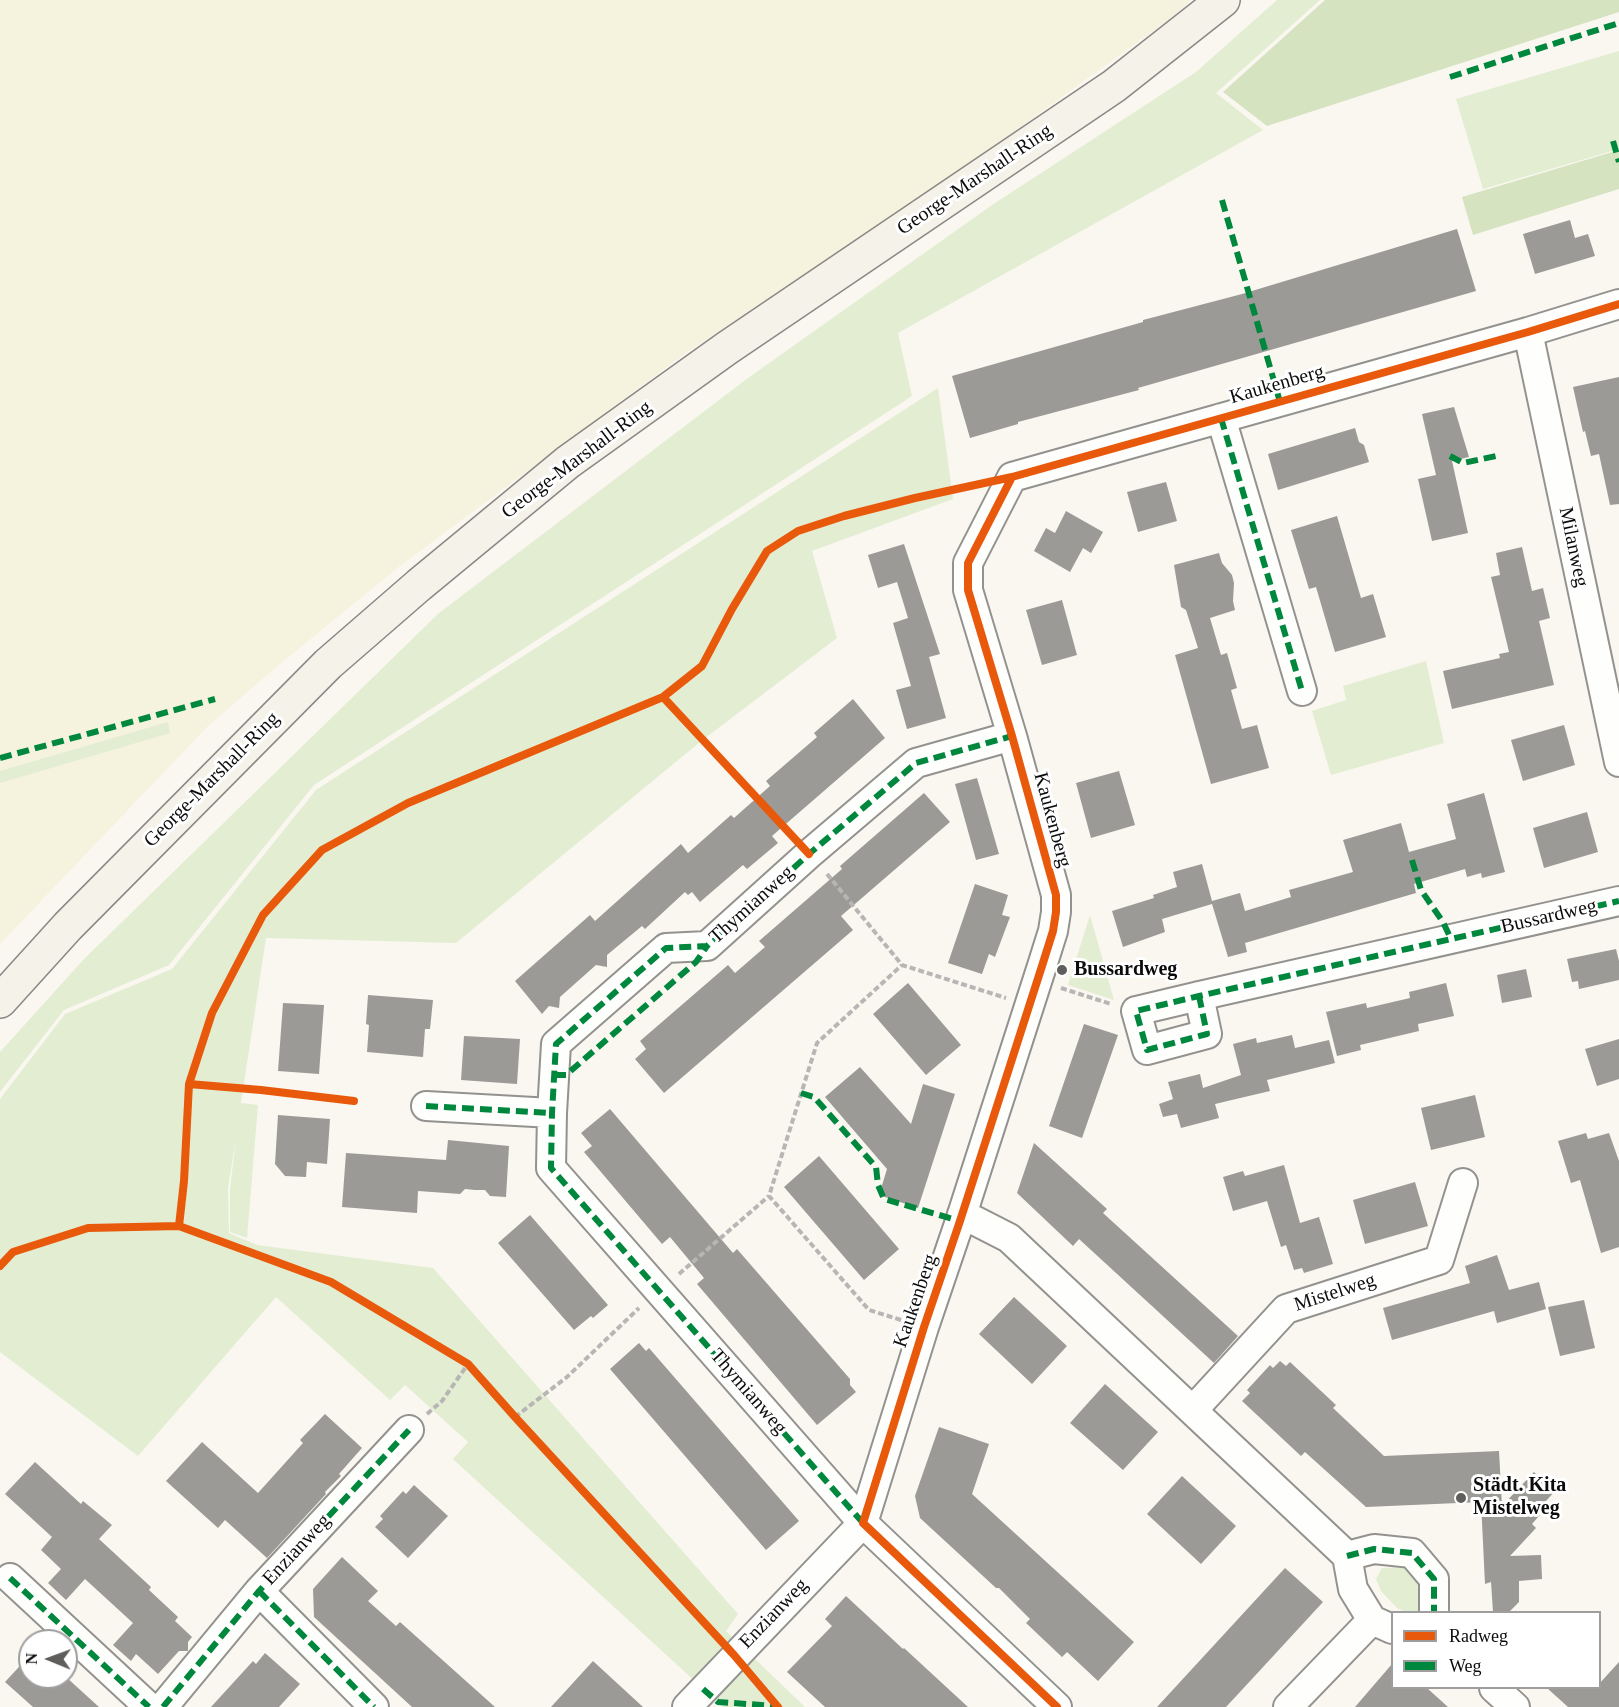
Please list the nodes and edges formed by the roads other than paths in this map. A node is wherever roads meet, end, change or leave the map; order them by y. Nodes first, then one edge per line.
1 (1223, 0) edge
2 (1619, 304) edge
3 (1528, 332) junction
4 (1221, 418) junction
5 (1302, 691) dead end
6 (1012, 736) junction
7 (1619, 762) edge
8 (1619, 901) edge
9 (1198, 996) junction
10 (0, 1001) edge
11 (426, 1106) dead end
12 (552, 1113) junction
13 (1463, 1183) dead end
14 (962, 1214) junction
15 (1192, 1410) junction
16 (409, 1430) dead end
17 (863, 1523) junction
18 (1347, 1556) junction
19 (10, 1578) dead end
20 (260, 1591) junction
21 (1434, 1611) edge
22 (1382, 1625) edge
23 (1495, 1689) edge
24 (149, 1707) edge
25 (163, 1707) edge
26 (374, 1707) edge
27 (687, 1707) edge
28 (1057, 1707) edge
29 (1288, 1707) edge
30 (1515, 1707) edge

1 - 10 main road, George-Marshall-Ring
2 - 3 street, Kaukenberg
3 - 4 street, Kaukenberg
3 - 7 street, Milanweg
4 - 5 street, Kaukenberg
4 - 6 street, Kaukenberg
6 - 12 street, Thymianweg
6 - 14 street, Kaukenberg
8 - 9 street, Bussardweg
9 - 9 street, Bussardweg
11 - 12 street
12 - 17 street, Thymianweg
13 - 15 street, Mistelweg
14 - 15 street
14 - 17 street, Kaukenberg
15 - 18 street
16 - 20 street, Enzianweg
17 - 27 street, Enzianweg
17 - 28 street
18 - 21 street
18 - 22 street
19 - 24 street
20 - 25 street, Enzianweg
20 - 26 street, Enzianweg
22 - 29 street
23 - 30 street

